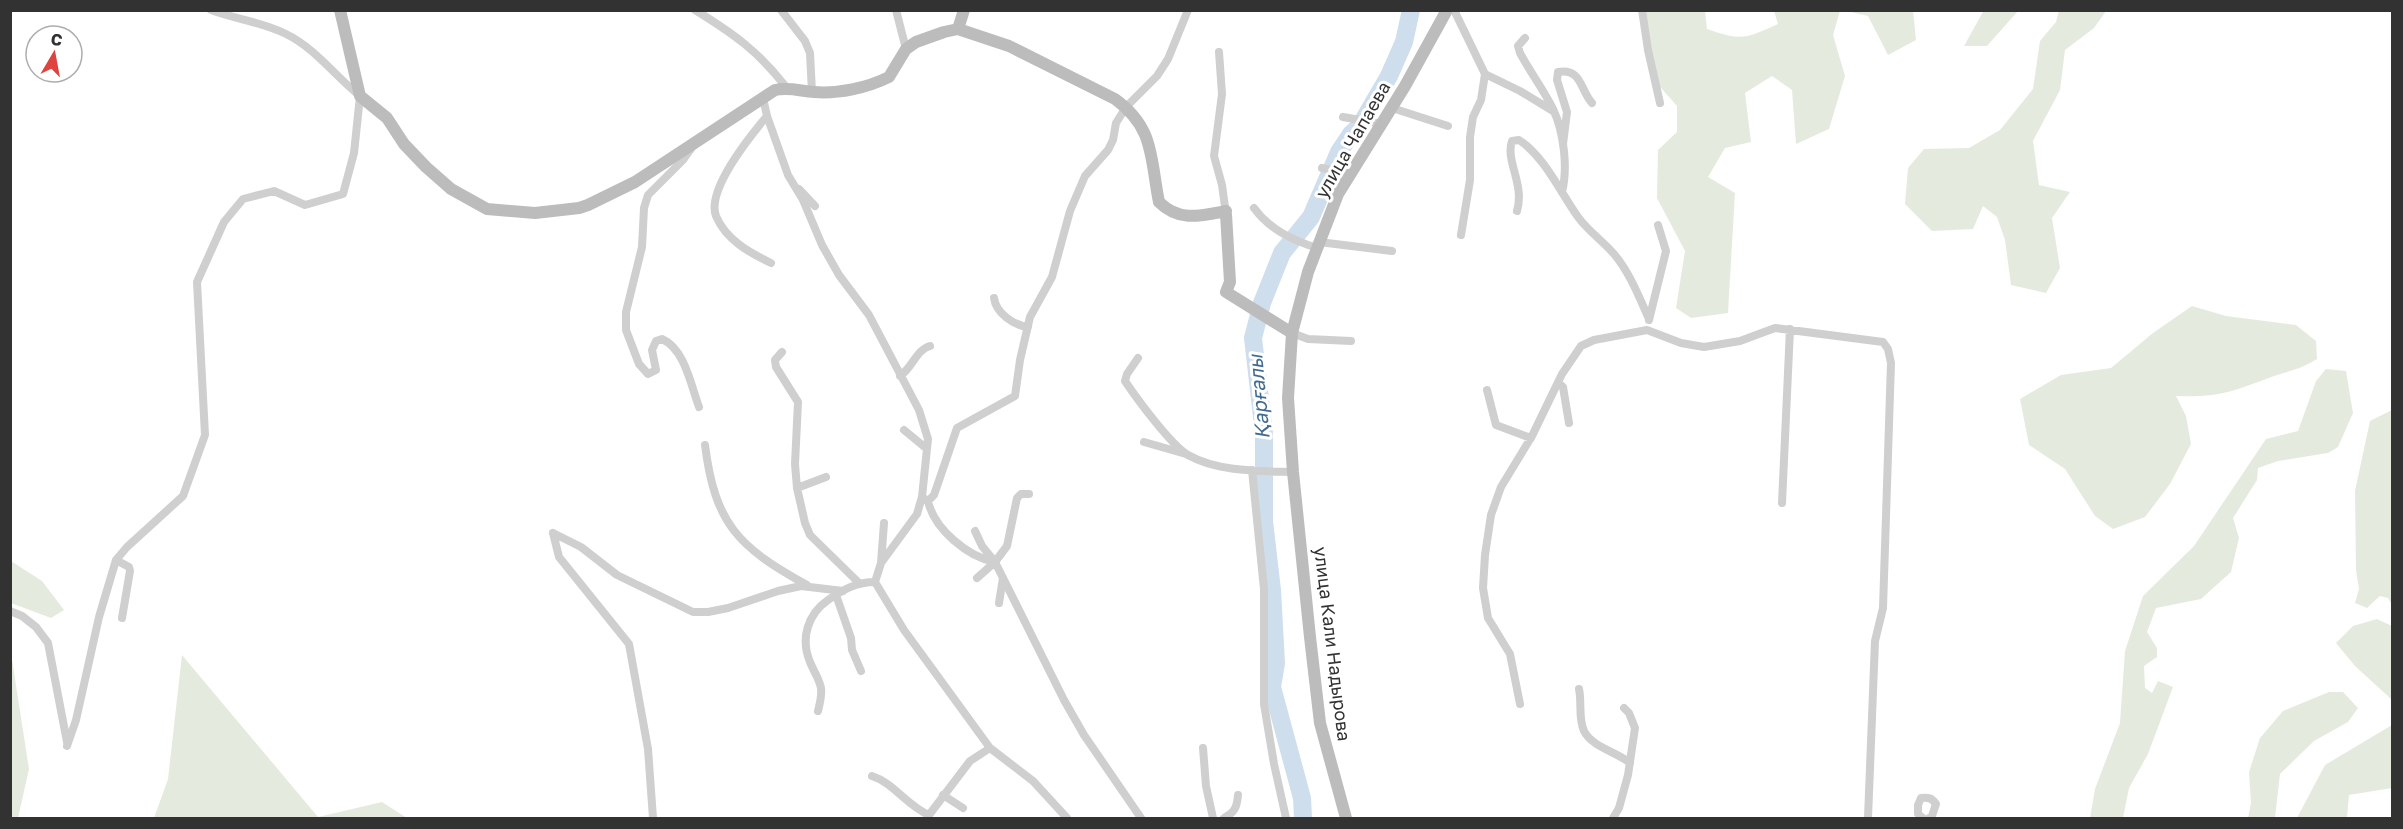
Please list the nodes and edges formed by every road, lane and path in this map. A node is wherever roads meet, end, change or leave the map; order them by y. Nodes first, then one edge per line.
1 (211, 10) edge
2 (340, 10) edge
3 (695, 10) edge
4 (781, 10) edge
5 (896, 10) edge
6 (964, 10) edge
7 (1188, 10) edge
8 (1447, 10) edge
9 (1454, 10) edge
10 (1642, 10) edge
11 (958, 29) junction
12 (1525, 38) dead end
13 (906, 50) junction
14 (1219, 52) dead end
15 (1485, 75) junction
16 (786, 87) junction
17 (812, 92) junction
18 (360, 96) junction
19 (764, 98) junction
20 (1592, 103) dead end
21 (1660, 103) dead end
22 (1126, 107) junction
23 (1392, 108) junction
24 (1555, 113) junction
25 (767, 116) junction
26 (1343, 117) dead end
27 (1376, 123) junction
28 (1448, 126) dead end
29 (694, 146) junction
30 (1563, 147) junction
31 (1322, 168) dead end
32 (1344, 174) junction
33 (796, 188) junction
34 (1562, 192) junction
35 (815, 206) dead end
36 (1254, 208) dead end
37 (1517, 211) dead end
38 (1226, 212) junction
39 (1658, 225) dead end
40 (1461, 235) dead end
41 (1318, 245) junction
42 (1392, 251) dead end
43 (771, 263) dead end
44 (994, 297) dead end
45 (1649, 319) junction
46 (1028, 327) junction
47 (1790, 328) junction
48 (1647, 330) junction
49 (1292, 333) junction
50 (1351, 341) dead end
51 (930, 346) dead end
52 (782, 352) dead end
53 (1138, 358) dead end
54 (900, 376) junction
55 (1558, 382) junction
56 (1486, 390) dead end
57 (699, 407) dead end
58 (1569, 423) dead end
59 (904, 430) dead end
60 (1531, 438) junction
61 (1144, 442) dead end
62 (705, 445) dead end
63 (927, 449) junction
64 (1186, 454) junction
65 (1253, 470) junction
66 (1293, 472) junction
67 (826, 477) dead end
68 (797, 488) junction
69 (1029, 494) dead end
70 (925, 499) junction
71 (1782, 503) dead end
72 (884, 523) dead end
73 (975, 531) dead end
74 (116, 560) junction
75 (995, 562) junction
76 (881, 563) junction
77 (1003, 577) junction
78 (977, 578) dead end
79 (858, 582) junction
80 (875, 582) junction
81 (810, 586) junction
82 (840, 593) junction
83 (999, 603) dead end
84 (10, 611) edge
85 (122, 618) dead end
86 (861, 671) dead end
87 (1579, 689) dead end
88 (1520, 704) dead end
89 (1624, 708) dead end
90 (818, 711) dead end
91 (990, 748) junction
92 (1203, 748) dead end
93 (1630, 763) junction
94 (872, 776) dead end
95 (943, 795) junction
96 (1238, 795) dead end
97 (963, 808) dead end
98 (1063, 816) edge
99 (653, 819) edge
100 (1141, 819) edge
101 (1213, 819) edge
102 (1224, 819) edge
103 (1286, 819) edge
104 (1346, 819) edge
105 (1613, 819) edge
106 (1868, 819) edge
107 (1923, 819) edge
108 (1929, 819) edge

1 - 18 street
2 - 18 street
3 - 16 street
4 - 17 street
5 - 13 street
6 - 11 street
7 - 22 street
8 - 23 street, улица Чапаева
9 - 15 street
10 - 21 street
11 - 13 street
11 - 22 street
12 - 24 street
13 - 17 street
14 - 38 street
15 - 24 street
15 - 40 street
16 - 17 street
16 - 19 street
18 - 29 street
18 - 74 street
19 - 25 street
19 - 29 street
20 - 30 street
22 - 38 street
22 - 46 street
23 - 27 street, улица Чапаева
23 - 28 street
24 - 30 street
25 - 33 street
25 - 43 street
26 - 27 street
27 - 32 street, улица Чапаева
29 - 57 street
30 - 34 street
31 - 32 street
32 - 41 street, улица Чапаева
33 - 35 street
33 - 54 street
34 - 37 street
34 - 45 street
36 - 41 street
38 - 49 street
39 - 45 street
41 - 42 street
41 - 49 street, улица Чапаева
44 - 46 street
45 - 48 street
46 - 70 street
47 - 48 street
47 - 71 street
47 - 106 street
48 - 55 street
49 - 50 street
49 - 66 street, улица Чапаева
51 - 54 street
52 - 68 street
53 - 64 street
54 - 63 street
55 - 58 street
55 - 60 street
56 - 60 street
59 - 63 street
60 - 88 street
61 - 64 street
62 - 81 street
63 - 70 street
64 - 65 street
65 - 66 street
65 - 103 street
66 - 104 street, улица Кали Надырова
67 - 68 street
68 - 79 street
69 - 75 street
70 - 75 street
70 - 76 street
72 - 76 street
73 - 75 street
74 - 84 street
74 - 85 street
75 - 77 street
75 - 78 street
76 - 80 street
77 - 83 street
77 - 100 street
79 - 80 street
79 - 82 street
80 - 91 street
81 - 82 street
81 - 99 street
82 - 86 street
82 - 90 street
87 - 93 street
89 - 93 street
91 - 95 street
91 - 98 street
92 - 101 street
93 - 105 street
94 - 95 street
95 - 97 street
96 - 102 street
107 - 108 street

